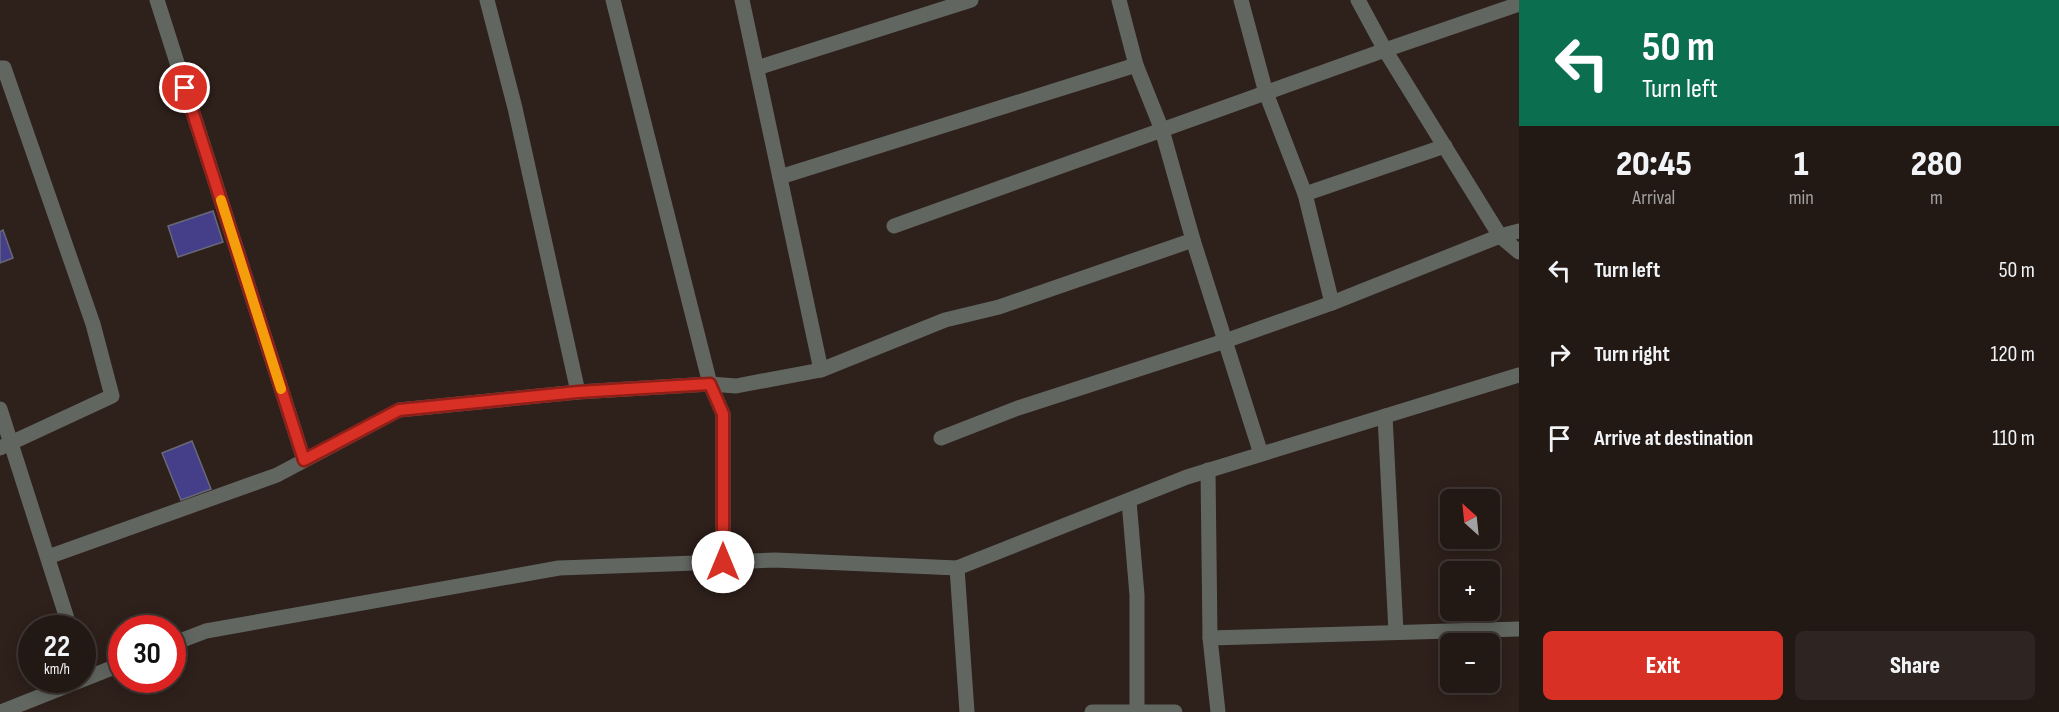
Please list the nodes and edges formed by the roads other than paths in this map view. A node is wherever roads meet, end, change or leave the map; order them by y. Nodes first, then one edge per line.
1 (157, 0) edge
2 (487, 0) edge
3 (613, 0) edge
4 (742, 0) edge
5 (971, 0) edge
6 (1119, 0) edge
7 (1241, 0) edge
8 (1358, 0) edge
9 (1519, 4) edge
10 (1385, 50) junction
11 (1136, 65) junction
12 (0, 68) edge
13 (757, 68) junction
14 (1266, 93) junction
15 (1162, 130) junction
16 (1445, 146) junction
17 (780, 177) junction
18 (1305, 194) junction
19 (894, 226) dead end
20 (1519, 231) edge
21 (1500, 236) junction
22 (1193, 240) junction
23 (1519, 252) edge
24 (1332, 303) junction
25 (1225, 341) junction
26 (821, 370) junction
27 (1519, 375) edge
28 (710, 384) junction
29 (578, 392) junction
30 (0, 409) edge
31 (1385, 416) junction
32 (941, 438) dead end
33 (6, 445) edge
34 (1261, 454) junction
35 (304, 460) junction
36 (1208, 470) junction
37 (1130, 501) junction
38 (48, 557) junction
39 (723, 562) junction
40 (957, 568) junction
41 (66, 615) edge
42 (1519, 628) edge
43 (1396, 632) junction
44 (186, 639) edge
45 (1210, 639) junction
46 (41, 693) edge
47 (1137, 711) edge
48 (1, 712) edge
49 (967, 712) edge
50 (1092, 712) edge
51 (1175, 712) edge
52 (1218, 712) edge

1 - 35 street
2 - 29 street
3 - 28 street
4 - 13 street
5 - 13 street
6 - 11 street
7 - 14 street
8 - 10 street
9 - 10 street
10 - 14 street
10 - 16 street
11 - 15 street
11 - 17 street
12 - 33 street
13 - 17 street
14 - 15 street
14 - 18 street
15 - 19 street
15 - 22 street
16 - 18 street
16 - 21 street
17 - 26 street
18 - 24 street
20 - 21 street
21 - 23 street
21 - 24 street
22 - 25 street
22 - 26 street
24 - 25 street
25 - 32 street
25 - 34 street
26 - 28 street
27 - 31 street
28 - 29 street
28 - 39 street
29 - 35 street
30 - 33 street
31 - 34 street
31 - 43 street
33 - 38 street
34 - 36 street
35 - 38 street
36 - 37 street
36 - 45 street
37 - 40 street
37 - 47 street
38 - 41 street
39 - 40 street
39 - 44 street
40 - 49 street
42 - 43 street
43 - 45 street
45 - 52 street
46 - 48 street
47 - 50 street
47 - 51 street

